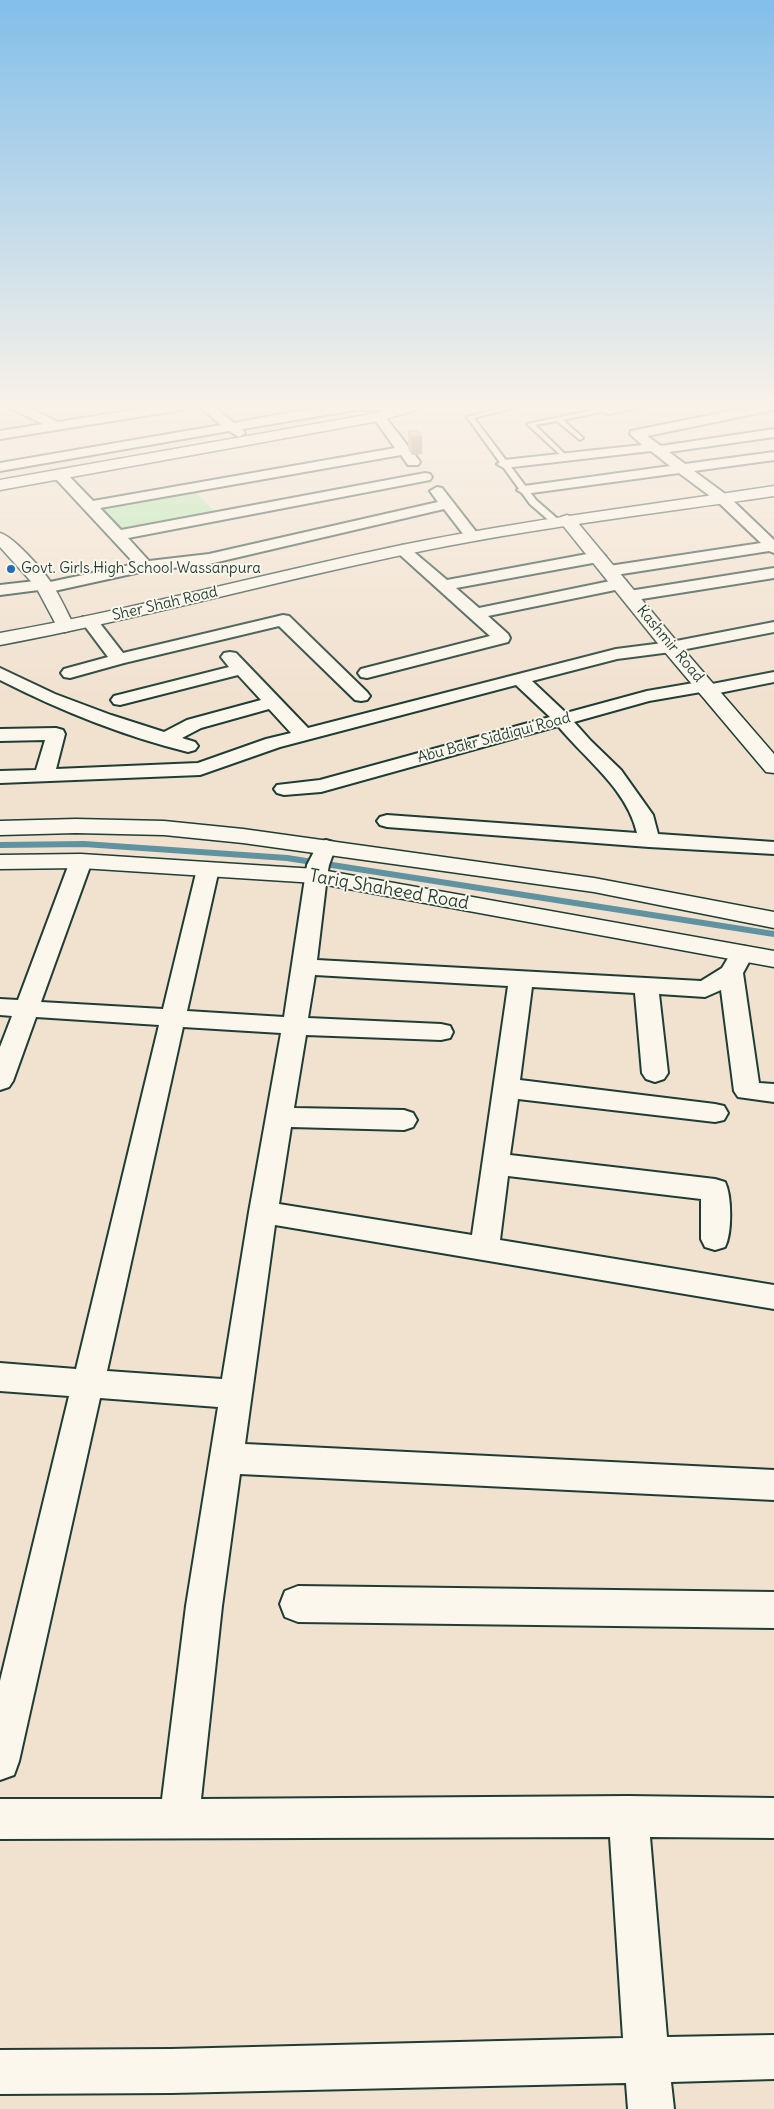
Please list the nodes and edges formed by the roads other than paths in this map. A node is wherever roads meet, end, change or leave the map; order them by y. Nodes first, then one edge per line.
1 (88, 503) edge
2 (105, 503) edge
3 (207, 503) edge
4 (281, 503) edge
5 (535, 503) edge
6 (690, 503) edge
7 (727, 503) edge
8 (447, 504) joint
9 (90, 506) junction
10 (218, 515) junction
11 (562, 521) junction
12 (118, 534) junction
13 (472, 536) junction
14 (0, 538) edge
15 (773, 546) edge
16 (403, 550) junction
17 (145, 566) junction
18 (774, 572) edge
19 (614, 577) junction
20 (444, 585) junction
21 (44, 586) junction
22 (0, 590) edge
23 (476, 614) junction
24 (89, 621) junction
25 (66, 626) junction
26 (774, 627) edge
27 (0, 640) edge
28 (671, 647) junction
29 (120, 660) junction
30 (0, 673) edge
31 (70, 673) dead end
32 (367, 673) dead end
33 (774, 677) edge
34 (520, 679) junction
35 (707, 688) junction
36 (361, 696) dead end
37 (120, 700) dead end
38 (272, 702) junction
39 (562, 719) junction
40 (0, 735) edge
41 (304, 735) junction
42 (166, 739) junction
43 (188, 746) dead end
44 (771, 760) edge
45 (44, 775) junction
46 (0, 777) edge
47 (284, 789) dead end
48 (387, 821) dead end
49 (0, 828) edge
50 (649, 840) junction
51 (774, 848) edge
52 (81, 860) junction
53 (321, 860) junction
54 (0, 862) edge
55 (208, 869) junction
56 (774, 920) edge
57 (774, 959) edge
58 (736, 963) junction
59 (305, 967) junction
60 (521, 979) junction
61 (646, 986) junction
62 (0, 1007) edge
63 (27, 1008) junction
64 (173, 1018) junction
65 (295, 1026) junction
66 (441, 1032) dead end
67 (655, 1072) dead end
68 (0, 1081) edge
69 (506, 1088) junction
70 (774, 1093) edge
71 (714, 1113) dead end
72 (279, 1117) junction
73 (404, 1120) dead end
74 (496, 1164) junction
75 (263, 1212) junction
76 (714, 1239) dead end
77 (484, 1249) junction
78 (774, 1297) edge
79 (0, 1377) edge
80 (88, 1383) junction
81 (236, 1394) junction
82 (226, 1458) junction
83 (774, 1485) edge
84 (298, 1604) dead end
85 (774, 1610) edge
86 (0, 1761) edge
87 (628, 1816) junction
88 (774, 1818) edge
89 (0, 1819) edge
90 (179, 1820) junction
91 (774, 2057) edge
92 (647, 2060) junction
93 (0, 2072) edge
94 (651, 2109) edge

1 - 9 street
2 - 9 street
3 - 10 street
4 - 10 street
5 - 11 lane
6 - 11 main road, Sher Shah Road
7 - 15 street
8 - 13 street
8 - 17 street
9 - 12 street
10 - 12 street
11 - 13 main road, Sher Shah Road
11 - 19 main road, Kashmir Road
12 - 17 street
13 - 16 main road, Sher Shah Road
14 - 21 main road
15 - 19 street
16 - 20 street
16 - 24 main road, Sher Shah Road
17 - 21 street
18 - 19 street
19 - 20 street
19 - 23 street
19 - 28 main road, Kashmir Road
20 - 23 street
21 - 22 street
21 - 25 main road
23 - 32 street
24 - 25 main road, Sher Shah Road
24 - 29 street
25 - 27 main road, Sher Shah Road
26 - 28 street
28 - 34 street
28 - 35 main road, Kashmir Road
29 - 31 street
29 - 36 street
30 - 42 street
33 - 35 street, Abu Bakr Siddiqui Road
34 - 39 street
34 - 41 street
35 - 39 street, Abu Bakr Siddiqui Road
35 - 44 main road, Kashmir Road
37 - 38 street
38 - 41 street
38 - 42 street
39 - 47 street, Abu Bakr Siddiqui Road
39 - 50 street
40 - 45 street
41 - 45 street
42 - 43 street
45 - 46 street
48 - 50 street
49 - 53 main road, Tariq Shaheed Road
50 - 51 street
52 - 54 main road, Tariq Shaheed Road
52 - 55 main road, Tariq Shaheed Road
52 - 63 street
53 - 55 main road, Tariq Shaheed Road
53 - 56 main road, Tariq Shaheed Road
53 - 58 main road, Tariq Shaheed Road
53 - 59 street
55 - 64 street
57 - 58 main road, Tariq Shaheed Road
58 - 61 street
58 - 70 street
59 - 60 street
59 - 65 street
60 - 61 street
60 - 69 street
61 - 67 street
62 - 63 street
63 - 64 street
63 - 68 street
64 - 65 street
64 - 80 street
65 - 66 street
65 - 72 street
69 - 71 street
69 - 74 street
72 - 73 street
72 - 75 street
74 - 76 street
74 - 77 street
75 - 77 street
75 - 81 street
77 - 78 street
79 - 80 street
80 - 81 street
80 - 86 street
81 - 82 street
82 - 83 street
82 - 90 street
84 - 85 street
87 - 88 street
87 - 90 street
87 - 92 street
89 - 90 street
91 - 92 street
92 - 93 street
92 - 94 street

